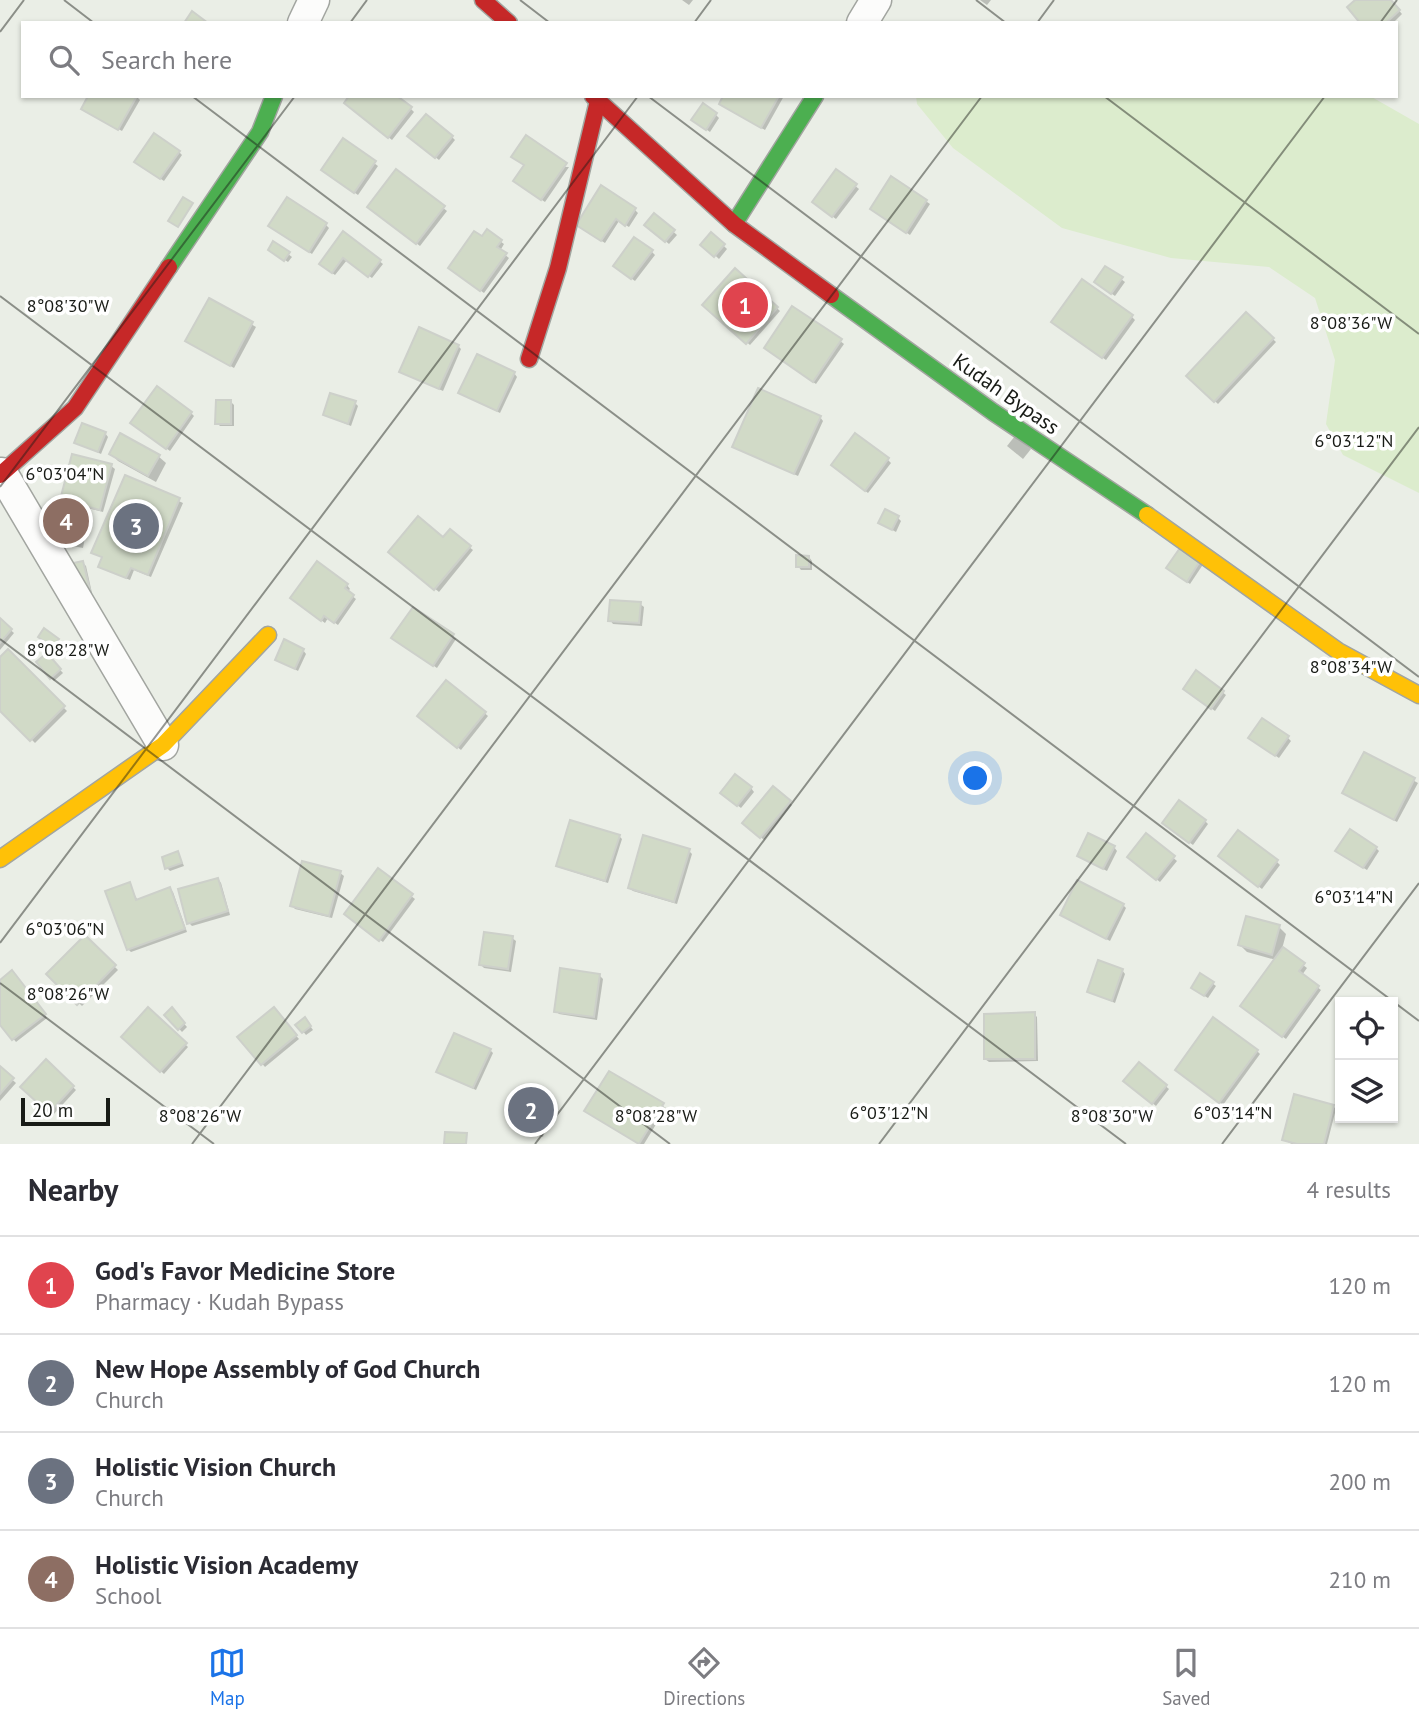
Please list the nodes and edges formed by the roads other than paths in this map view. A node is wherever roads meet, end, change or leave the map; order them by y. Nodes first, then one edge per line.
1 (314, 0) edge
2 (483, 0) edge
3 (876, 0) edge
4 (304, 21) edge
5 (507, 21) edge
6 (863, 21) edge
7 (273, 98) edge
8 (814, 98) edge
9 (596, 99) edge
10 (734, 224) junction
11 (529, 359) dead end
12 (1, 474) edge
13 (268, 635) dead end
14 (1419, 695) edge
15 (163, 745) junction
16 (0, 859) edge

1 - 4 street
2 - 5 street
3 - 6 street
7 - 12 street
8 - 10 street
9 - 10 street, Kudah Bypass
9 - 11 street
10 - 14 street, Kudah Bypass
12 - 15 street
13 - 15 street
15 - 16 street

